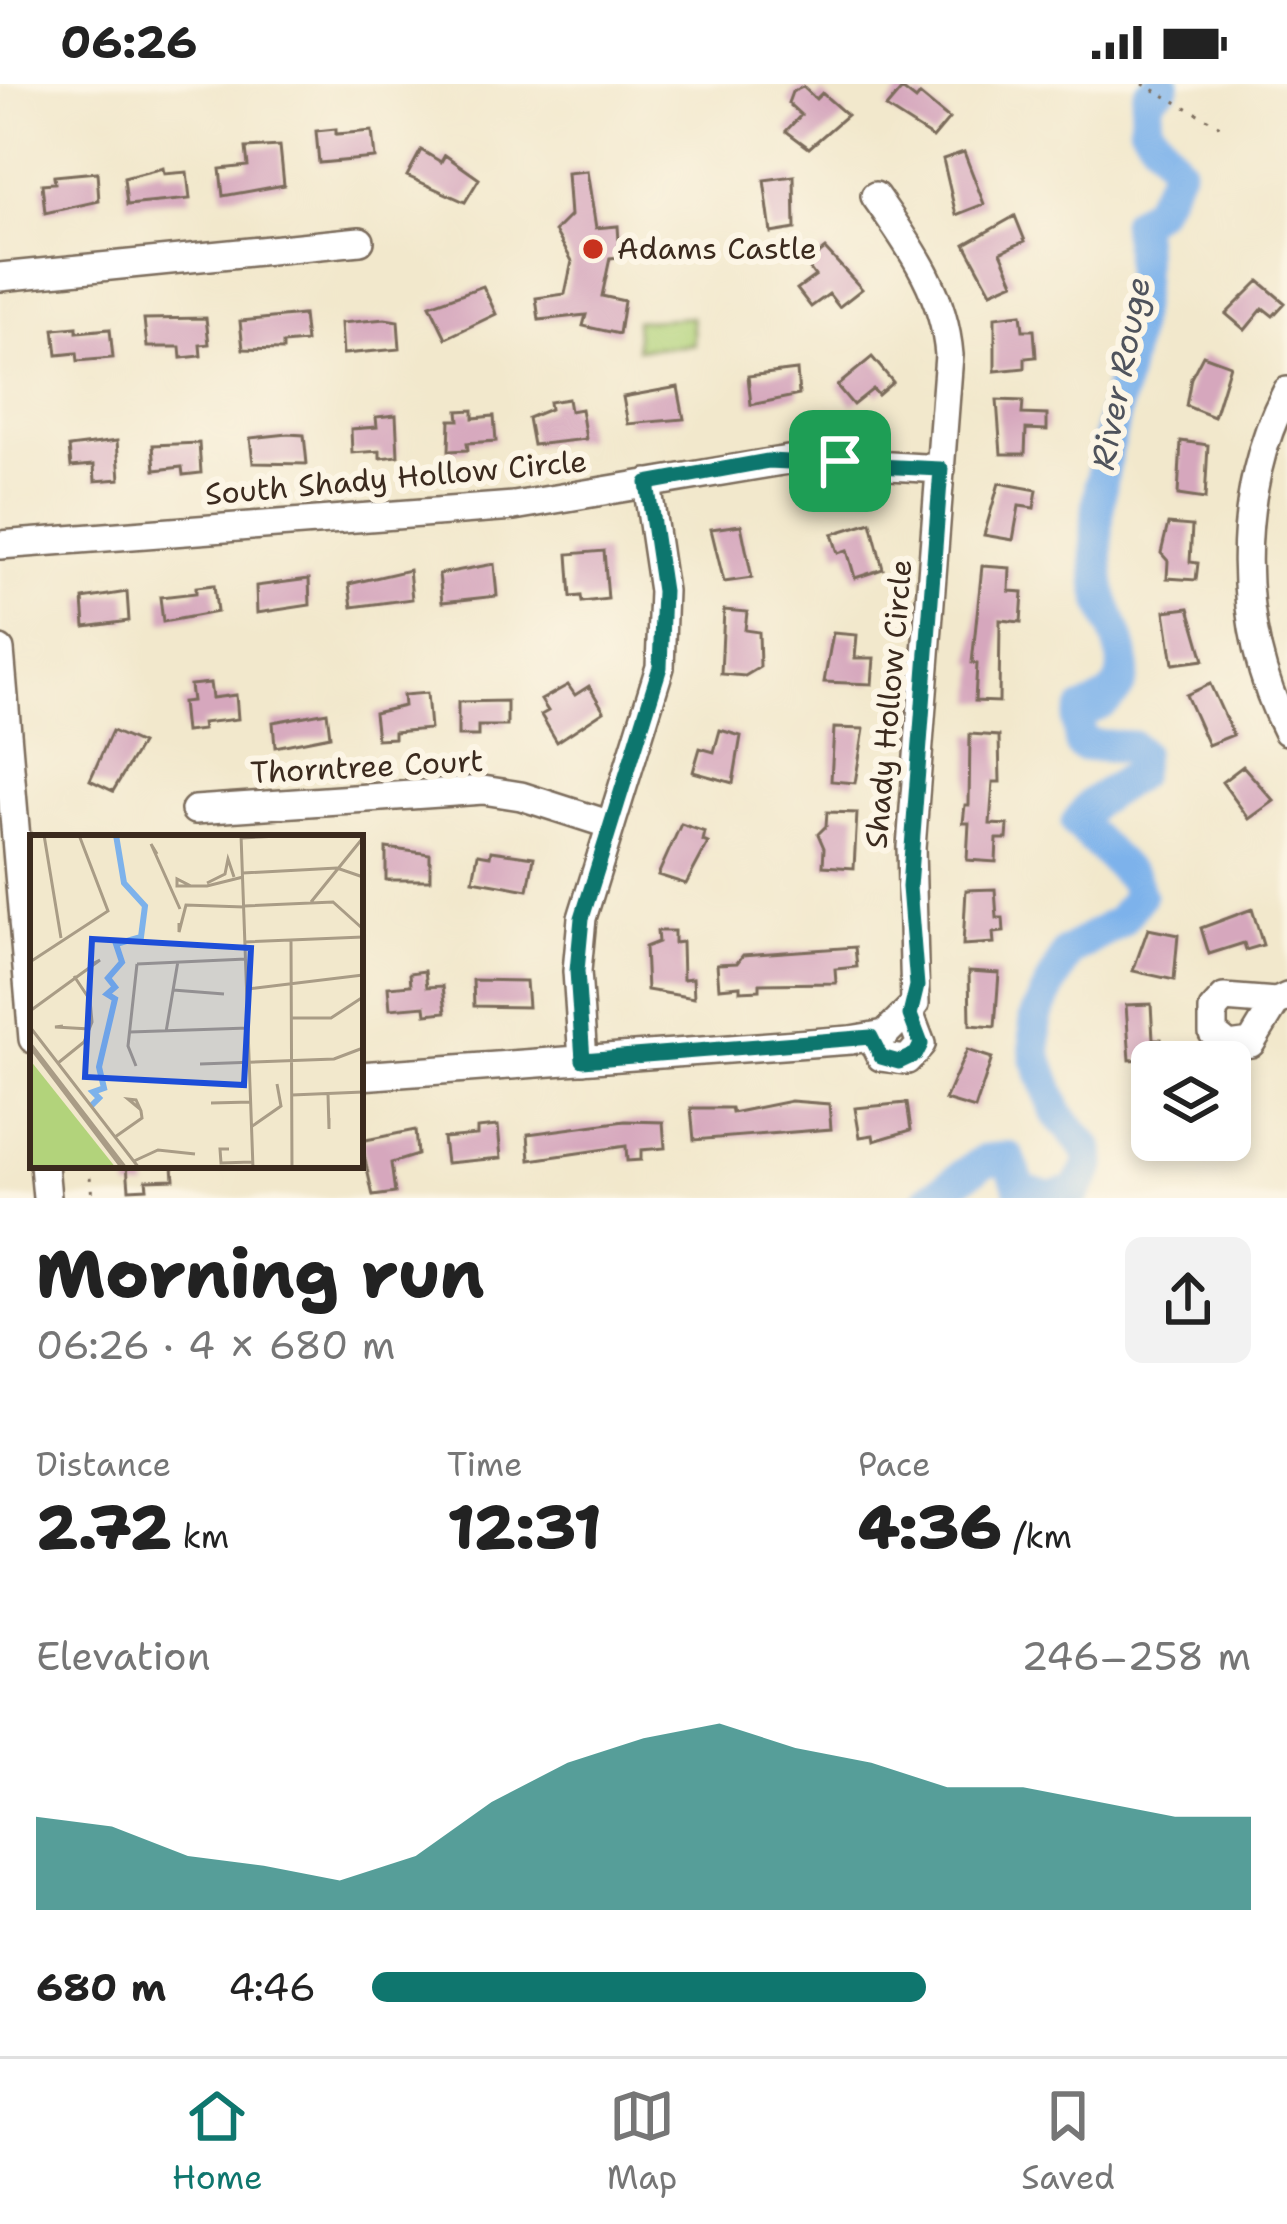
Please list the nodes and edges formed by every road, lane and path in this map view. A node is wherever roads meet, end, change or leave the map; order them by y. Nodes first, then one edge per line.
1 (1145, 85) edge
2 (1224, 128) dead end
3 (875, 196) dead end
4 (360, 242) dead end
5 (0, 277) edge
6 (1287, 391) edge
7 (941, 469) junction
8 (1274, 476) edge
9 (647, 483) junction
10 (0, 545) edge
11 (0, 650) edge
12 (1287, 731) edge
13 (195, 810) dead end
14 (610, 825) junction
15 (9, 861) edge
16 (30, 1017) edge
17 (583, 1060) junction
18 (363, 1076) edge
19 (44, 1168) edge
20 (89, 1168) edge
21 (46, 1198) edge
22 (92, 1198) edge

1 - 2 path
3 - 7 street, Shady Hollow Circle
4 - 5 street
6 - 8 street
7 - 9 street, South Shady Hollow Circle
7 - 17 street, Shady Hollow Circle
8 - 12 street
9 - 10 street, South Shady Hollow Circle
9 - 14 street
11 - 15 street
13 - 14 street, Thorntree Court
14 - 17 street
15 - 16 street
17 - 18 street
19 - 21 street
20 - 22 path

